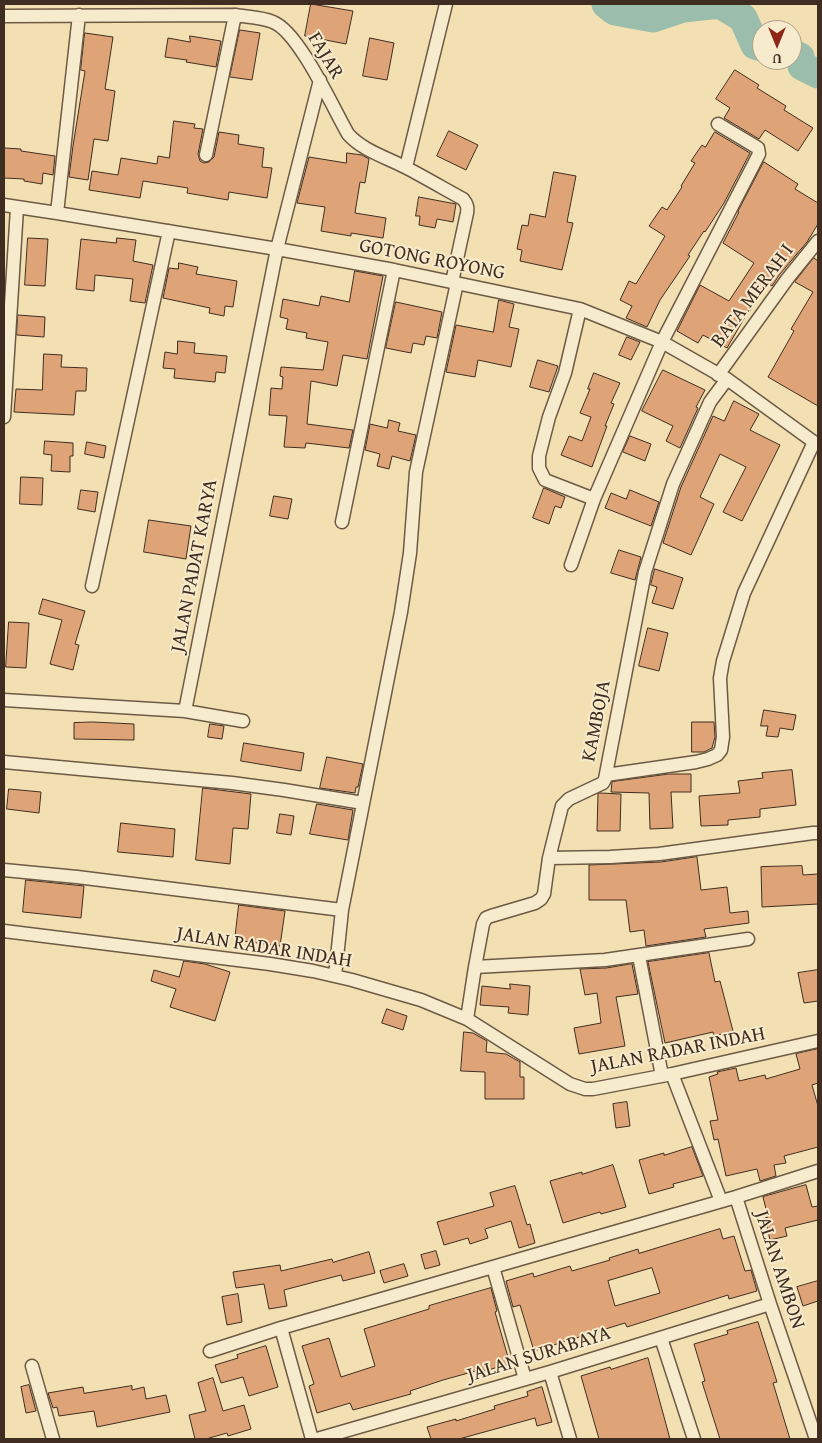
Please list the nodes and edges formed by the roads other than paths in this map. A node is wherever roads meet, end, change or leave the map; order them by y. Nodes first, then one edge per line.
1 (446, 4) edge
2 (79, 15) junction
3 (235, 15) junction
4 (4, 16) edge
5 (320, 80) junction
6 (718, 124) dead end
7 (206, 155) dead end
8 (406, 167) junction
9 (10, 206) edge
10 (57, 213) junction
11 (169, 231) junction
12 (818, 241) edge
13 (277, 249) junction
14 (394, 270) junction
15 (455, 283) junction
16 (580, 309) junction
17 (662, 342) junction
18 (6, 346) edge
19 (722, 377) junction
20 (4, 417) edge
21 (816, 443) edge
22 (594, 500) junction
23 (342, 522) dead end
24 (571, 565) dead end
25 (92, 586) dead end
26 (4, 700) edge
27 (185, 712) junction
28 (243, 721) dead end
29 (4, 762) edge
30 (606, 775) junction
31 (363, 803) junction
32 (818, 833) edge
33 (549, 858) junction
34 (4, 870) edge
35 (342, 910) junction
36 (4, 931) edge
37 (748, 939) dead end
38 (639, 956) junction
39 (475, 967) junction
40 (335, 976) junction
41 (467, 1019) junction
42 (818, 1041) edge
43 (667, 1075) junction
44 (818, 1170) edge
45 (736, 1197) junction
46 (721, 1201) junction
47 (493, 1267) junction
48 (770, 1304) junction
49 (281, 1328) junction
50 (661, 1338) junction
51 (210, 1351) dead end
52 (32, 1366) dead end
53 (550, 1372) junction
54 (525, 1379) junction
55 (53, 1439) edge
56 (312, 1439) edge
57 (317, 1439) edge
58 (570, 1439) edge
59 (694, 1439) edge
60 (816, 1439) edge

1 - 8 street
2 - 3 street, FAJAR
2 - 4 street, FAJAR
2 - 10 street
3 - 5 street, FAJAR
3 - 7 street
5 - 8 street, FAJAR
5 - 13 street, JALAN PADAT KARYA
6 - 17 street
8 - 15 street, FAJAR
9 - 10 street, GOTONG ROYONG
9 - 18 street
10 - 11 street, GOTONG ROYONG
11 - 13 street, GOTONG ROYONG
11 - 25 street
12 - 19 street, BATA MERAH I
13 - 14 street, GOTONG ROYONG
13 - 27 street, JALAN PADAT KARYA
14 - 15 street, GOTONG ROYONG
14 - 23 street
15 - 16 street, GOTONG ROYONG
15 - 31 street, FAJAR
16 - 17 street, GOTONG ROYONG
16 - 22 street
17 - 19 street, GOTONG ROYONG
17 - 22 street
18 - 20 street
19 - 21 street, GOTONG ROYONG
19 - 30 street, KAMBOJA
21 - 30 street
22 - 24 street
26 - 27 street
27 - 28 street
29 - 31 street
30 - 33 street, KAMBOJA
31 - 35 street, FAJAR
32 - 33 street
33 - 39 street, KAMBOJA
34 - 35 street
35 - 40 street, FAJAR
36 - 40 street, JALAN RADAR INDAH
37 - 38 street
38 - 39 street
38 - 43 street
39 - 41 street, KAMBOJA
40 - 41 street, JALAN RADAR INDAH
41 - 43 street, JALAN RADAR INDAH
42 - 43 street, JALAN RADAR INDAH
43 - 46 street
44 - 45 street
45 - 46 street
45 - 48 street, JALAN AMBON
46 - 47 street
47 - 49 street
47 - 54 street
48 - 50 street, JALAN SURABAYA
48 - 60 street, JALAN AMBON
49 - 51 street
49 - 56 street
50 - 53 street, JALAN SURABAYA
50 - 59 street
52 - 55 street
53 - 54 street, JALAN SURABAYA
53 - 58 street
54 - 57 street, JALAN SURABAYA

